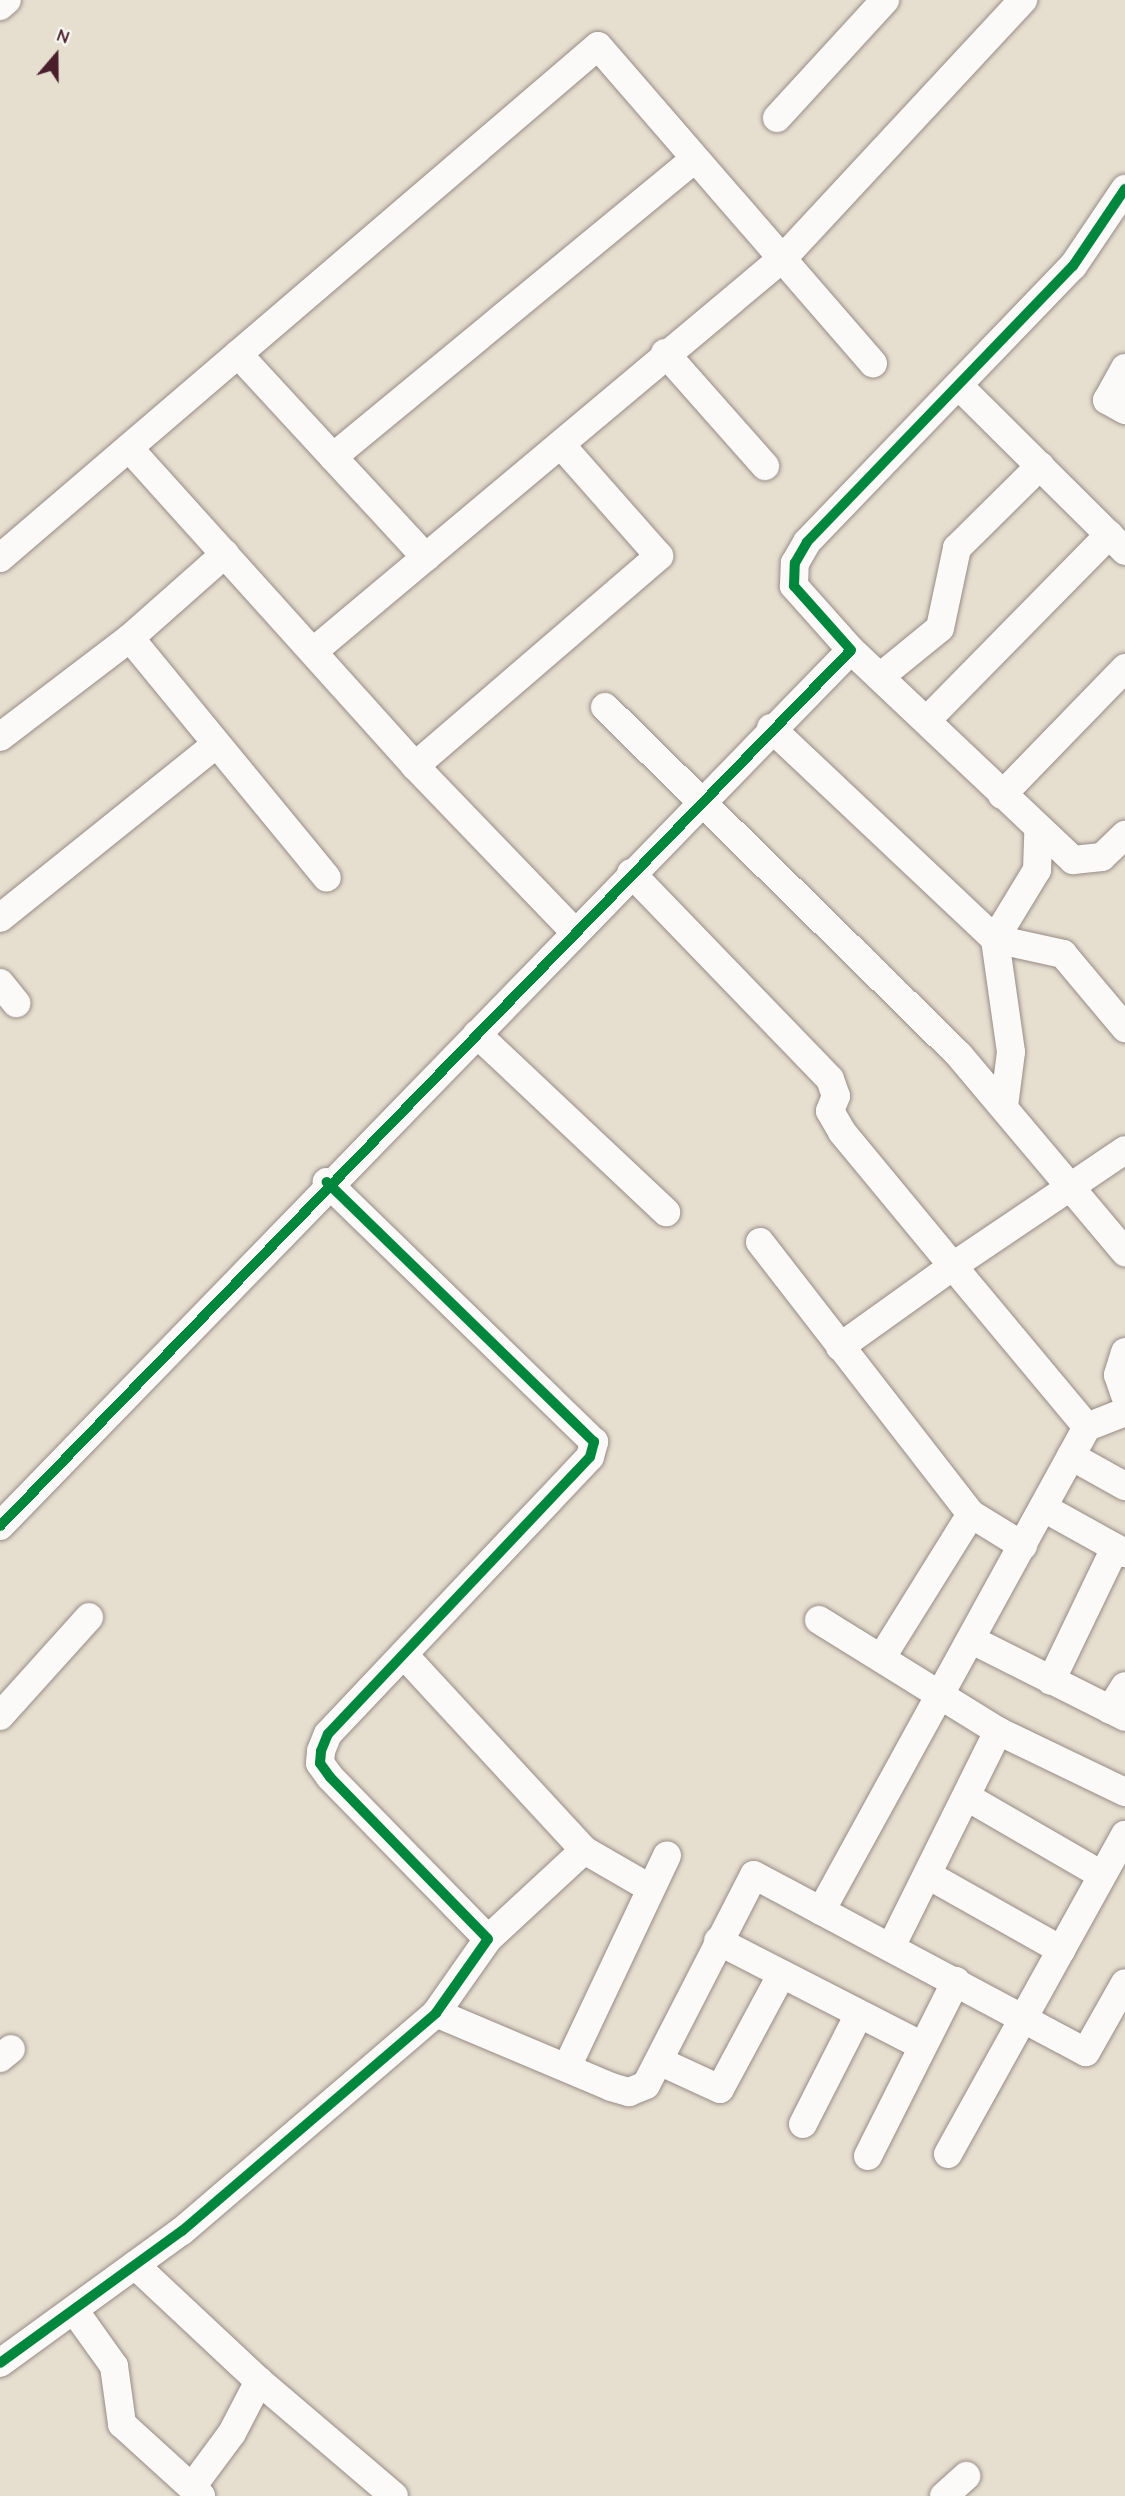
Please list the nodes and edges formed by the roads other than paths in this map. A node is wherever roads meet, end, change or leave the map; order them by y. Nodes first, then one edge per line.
1 (6, 0) edge
2 (885, 0) edge
3 (1023, 0) edge
4 (0, 6) edge
5 (777, 118) dead end
6 (695, 159) junction
7 (1125, 189) edge
8 (785, 256) junction
9 (665, 353) junction
10 (238, 354) junction
11 (873, 364) dead end
12 (1125, 368) edge
13 (958, 386) junction
14 (1125, 410) edge
15 (562, 446) junction
16 (129, 447) junction
17 (333, 457) junction
18 (765, 466) dead end
19 (1040, 466) junction
20 (1117, 543) edge
21 (225, 554) junction
22 (0, 558) edge
23 (426, 558) junction
24 (130, 638) junction
25 (315, 650) junction
26 (850, 650) junction
27 (1125, 668) edge
28 (880, 677) junction
29 (605, 706) dead end
30 (927, 720) junction
31 (771, 729) junction
32 (0, 737) edge
33 (215, 745) junction
34 (415, 766) junction
35 (1002, 795) junction
36 (703, 799) junction
37 (1038, 832) junction
38 (1125, 835) edge
39 (631, 873) junction
40 (327, 878) dead end
41 (0, 918) edge
42 (574, 931) junction
43 (995, 939) junction
44 (1125, 1028) edge
45 (477, 1034) junction
46 (1004, 1106) junction
47 (1125, 1150) edge
48 (327, 1182) junction
49 (1072, 1187) junction
50 (667, 1212) dead end
51 (760, 1242) dead end
52 (1125, 1252) edge
53 (953, 1266) junction
54 (841, 1347) junction
55 (1125, 1352) edge
56 (1125, 1395) edge
57 (1125, 1412) edge
58 (1087, 1427) junction
59 (1071, 1456) junction
60 (1125, 1486) edge
61 (1044, 1508) junction
62 (971, 1514) junction
63 (0, 1526) edge
64 (1023, 1546) junction
65 (1120, 1550) edge
66 (89, 1617) dead end
67 (819, 1620) dead end
68 (972, 1640) junction
69 (405, 1656) junction
70 (882, 1657) junction
71 (1051, 1681) junction
72 (941, 1691) junction
73 (1120, 1704) edge
74 (0, 1716) edge
75 (998, 1731) junction
76 (1125, 1792) edge
77 (967, 1797) junction
78 (1125, 1835) edge
79 (584, 1850) junction
80 (667, 1855) dead end
81 (1100, 1874) junction
82 (928, 1875) junction
83 (648, 1887) junction
84 (821, 1911) junction
85 (488, 1939) junction
86 (718, 1941) junction
87 (891, 1947) junction
88 (1061, 1950) junction
89 (781, 1975) junction
90 (957, 1981) junction
91 (1125, 1983) edge
92 (436, 2013) junction
93 (859, 2014) junction
94 (1027, 2017) junction
95 (922, 2046) junction
96 (659, 2061) junction
97 (567, 2067) junction
98 (803, 2124) dead end
99 (948, 2154) dead end
100 (868, 2156) dead end
101 (135, 2265) junction
102 (74, 2310) junction
103 (0, 2363) edge
104 (259, 2381) junction
105 (966, 2476) dead end
106 (196, 2492) edge
107 (394, 2496) edge
108 (944, 2496) edge

1 - 4 street
2 - 5 street
3 - 8 street
6 - 8 street
6 - 10 street
6 - 17 street
7 - 13 street
8 - 9 street
8 - 11 street
9 - 15 street
9 - 18 street
10 - 16 street
10 - 17 street
12 - 14 street
13 - 19 street
13 - 26 street
15 - 23 street
15 - 34 street
16 - 21 street
16 - 22 street
17 - 23 street
19 - 20 street
19 - 28 street
20 - 30 street
21 - 24 street
21 - 25 street
23 - 25 street
24 - 32 street
24 - 33 street
25 - 34 street
26 - 28 street
26 - 31 street
27 - 35 street
28 - 30 street
29 - 36 street
30 - 35 street
31 - 36 street
31 - 43 street
33 - 40 street
33 - 41 street
34 - 42 street
35 - 37 street
36 - 39 street
36 - 46 street
37 - 38 street
37 - 43 street
39 - 42 street
39 - 53 street
42 - 45 street
43 - 44 street
43 - 46 street
45 - 48 street
45 - 50 street
46 - 49 street
47 - 49 street
48 - 63 street
48 - 69 street
49 - 52 street
49 - 53 street
51 - 54 street
53 - 54 street
53 - 58 street
54 - 62 street
55 - 56 street
57 - 58 street
58 - 59 street
59 - 60 street
59 - 61 street
61 - 64 street
61 - 65 street
62 - 64 street
62 - 70 street
64 - 68 street
65 - 71 street
66 - 74 street
67 - 70 street
68 - 71 street
68 - 72 street
69 - 79 street
69 - 85 street
70 - 72 street
71 - 73 street
72 - 75 street
72 - 84 street
75 - 76 street
75 - 77 street
77 - 81 street
77 - 82 street
78 - 81 street
79 - 83 street
79 - 85 street
80 - 83 street
81 - 88 street
82 - 87 street
82 - 88 street
83 - 97 street
84 - 86 street
84 - 87 street
85 - 92 street
86 - 89 street
86 - 96 street
87 - 90 street
88 - 94 street
89 - 93 street
89 - 96 street
90 - 94 street
90 - 95 street
91 - 94 street
92 - 97 street
92 - 101 street
93 - 95 street
93 - 98 street
94 - 99 street
95 - 100 street
96 - 97 street
101 - 102 street
101 - 104 street
102 - 103 street
102 - 106 street
104 - 106 street
104 - 107 street
105 - 108 street

